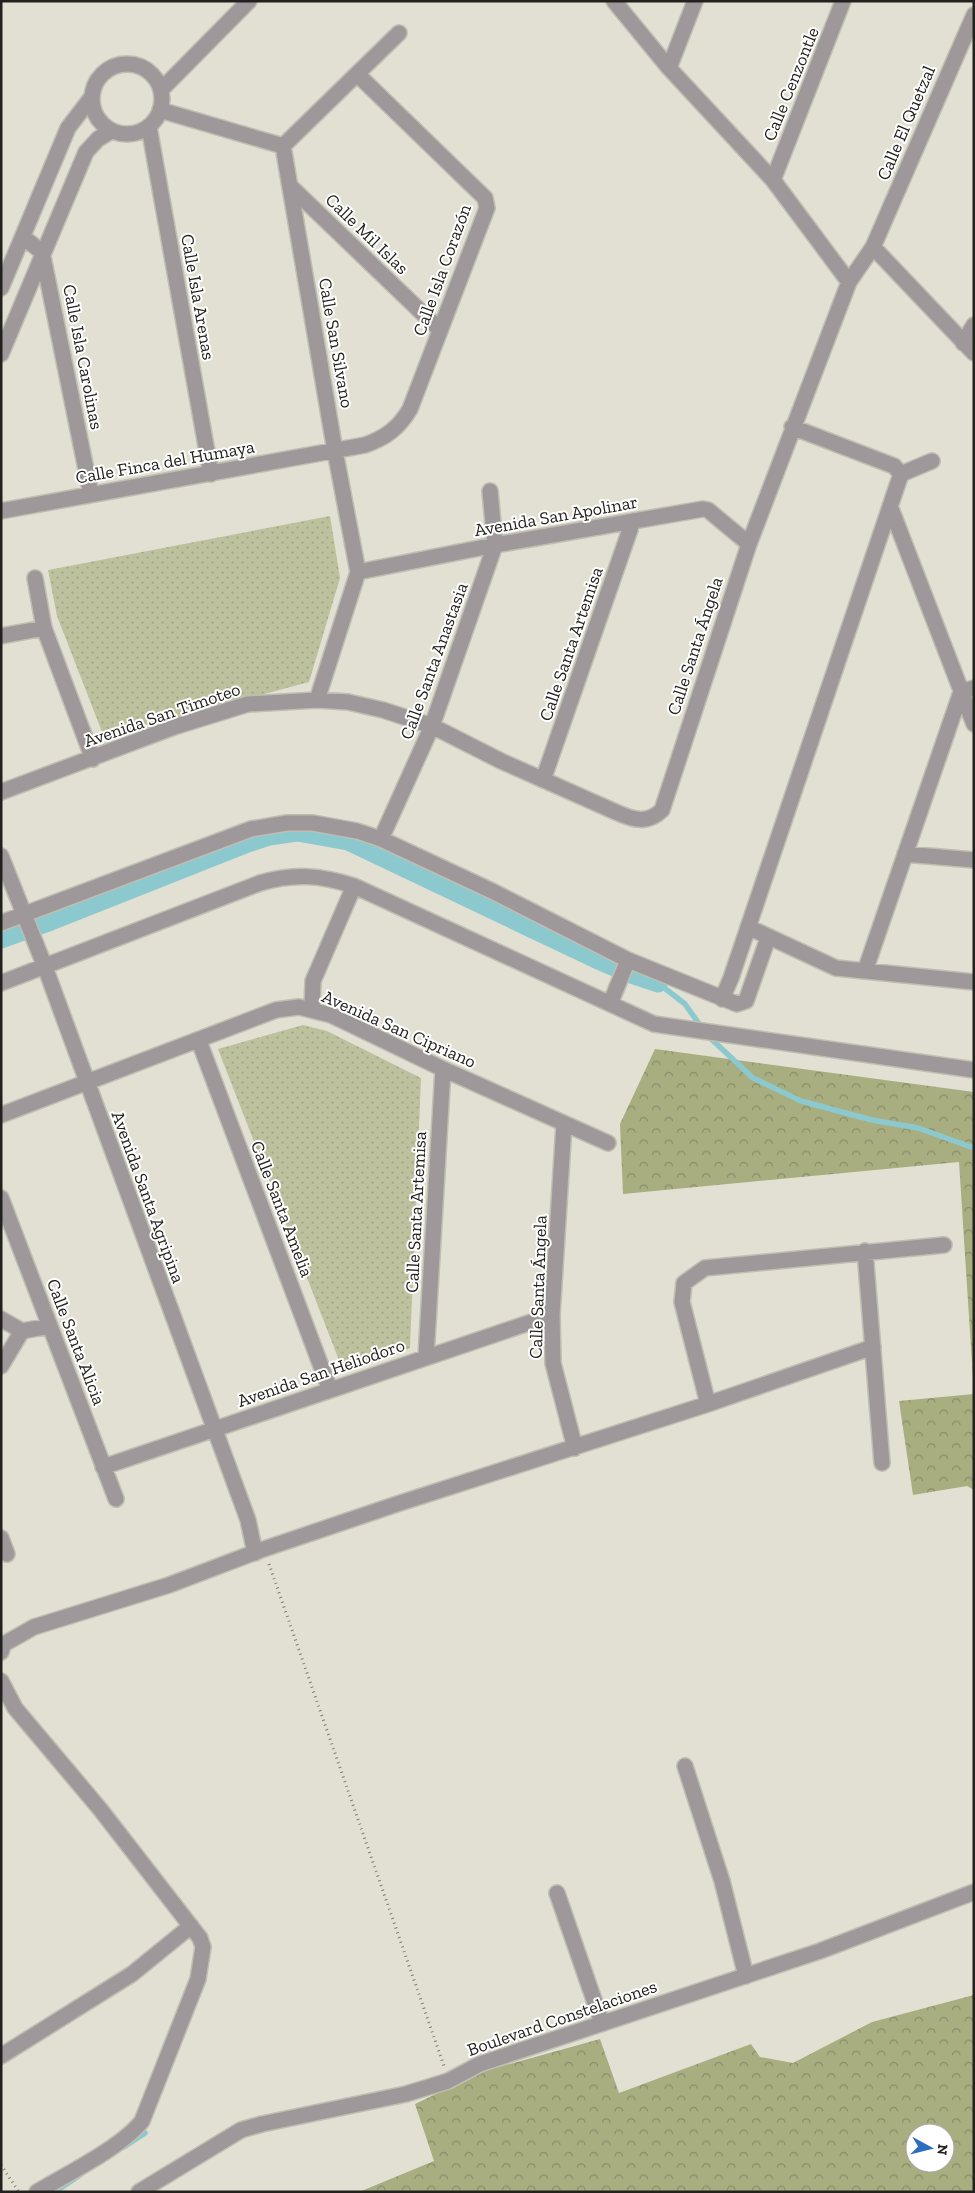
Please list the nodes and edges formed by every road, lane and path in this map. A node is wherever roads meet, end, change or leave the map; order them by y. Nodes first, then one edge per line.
1 (249, 1) edge
2 (614, 1) edge
3 (695, 1) edge
4 (843, 1) edge
5 (974, 15) edge
6 (399, 33) dead end
7 (669, 68) junction
8 (357, 74) junction
9 (161, 90) junction
10 (92, 98) junction
11 (160, 110) junction
12 (149, 127) junction
13 (111, 130) junction
14 (283, 146) junction
15 (773, 180) junction
16 (290, 186) junction
17 (23, 236) junction
18 (873, 247) junction
19 (42, 252) junction
20 (849, 282) junction
21 (1, 288) edge
22 (974, 326) edge
23 (440, 330) junction
24 (968, 348) edge
25 (1, 354) edge
26 (792, 426) junction
27 (335, 451) junction
28 (932, 461) dead end
29 (211, 474) junction
30 (900, 474) junction
31 (490, 490) dead end
32 (91, 494) junction
33 (890, 506) junction
34 (1, 510) edge
35 (633, 521) junction
36 (749, 544) junction
37 (496, 545) junction
38 (358, 572) junction
39 (35, 578) dead end
40 (44, 628) junction
41 (1, 636) edge
42 (968, 690) edge
43 (317, 700) junction
44 (974, 724) edge
45 (432, 726) junction
46 (93, 759) junction
47 (543, 780) junction
48 (1, 792) edge
49 (618, 813) joint
50 (381, 838) junction
51 (905, 854) junction
52 (1, 856) edge
53 (974, 860) edge
54 (354, 886) junction
55 (25, 921) junction
56 (1, 923) edge
57 (748, 927) junction
58 (768, 938) junction
59 (628, 960) junction
60 (45, 967) junction
61 (865, 971) junction
62 (1, 982) edge
63 (974, 982) edge
64 (722, 999) junction
65 (610, 1004) junction
66 (312, 1009) junction
67 (200, 1041) junction
68 (443, 1069) junction
69 (974, 1070) edge
70 (85, 1082) junction
71 (1, 1116) edge
72 (564, 1124) junction
73 (608, 1143) dead end
74 (1, 1198) edge
75 (944, 1245) dead end
76 (865, 1251) junction
77 (552, 1315) junction
78 (1, 1319) edge
79 (50, 1326) junction
80 (22, 1330) junction
81 (873, 1347) junction
82 (426, 1357) junction
83 (1, 1366) edge
84 (330, 1390) junction
85 (708, 1404) junction
86 (214, 1429) junction
87 (574, 1448) junction
88 (882, 1463) dead end
89 (102, 1467) junction
90 (116, 1499) dead end
91 (1, 1538) edge
92 (258, 1552) junction
93 (7, 1554) dead end
94 (1, 1652) edge
95 (1, 1681) edge
96 (685, 1766) dead end
97 (974, 1892) edge
98 (557, 1893) dead end
99 (191, 1926) junction
100 (746, 1976) junction
101 (602, 2023) junction
102 (1, 2056) edge
103 (448, 2081) junction
104 (1, 2165) edge
105 (19, 2192) edge
106 (37, 2192) edge
107 (139, 2192) edge

1 - 9 street
2 - 7 street
3 - 7 street
4 - 15 street, Calle Cenzontle
5 - 18 street, Calle El Quetzal
6 - 8 street
7 - 15 street
8 - 14 street
8 - 23 street, Calle Isla Corazón
9 - 10 street
9 - 11 street
10 - 13 street
10 - 17 street
11 - 12 street
11 - 14 street
12 - 13 street
12 - 29 street, Calle Isla Arenas
13 - 19 street
14 - 16 street, Calle San Silvano
15 - 20 street
16 - 23 street, Calle Mil Islas
16 - 27 street, Calle San Silvano
17 - 19 street
17 - 21 street
18 - 20 street, Calle El Quetzal
18 - 24 street
19 - 25 street
19 - 32 street, Calle Isla Carolinas
20 - 26 street, Calle Santa Ángela
22 - 24 street
23 - 27 street, Calle Isla Corazón
26 - 30 street
26 - 36 street, Calle Santa Ángela
27 - 29 street, Calle Finca del Humaya
27 - 38 street, Calle San Silvano
28 - 30 street
29 - 32 street, Calle Finca del Humaya
30 - 33 street
31 - 37 street, Calle Santa Anastasia
32 - 34 street, Calle Finca del Humaya
33 - 42 street
33 - 57 street
35 - 36 street, Avenida San Apolinar
35 - 37 street, Avenida San Apolinar
35 - 47 street, Calle Santa Artemisa
36 - 49 street, Calle Santa Ángela
37 - 38 street, Avenida San Apolinar
37 - 45 street, Calle Santa Anastasia
38 - 43 street, Calle San Silvano
39 - 40 street
40 - 41 street
40 - 46 street
42 - 44 street
42 - 51 street
43 - 45 street, Avenida San Timoteo
43 - 46 street, Avenida San Timoteo
45 - 47 street, Avenida San Timoteo
45 - 50 street, Calle Santa Anastasia
46 - 48 street, Avenida San Timoteo
47 - 49 street, Avenida San Timoteo
50 - 55 street
50 - 59 street
51 - 53 street
51 - 61 street
52 - 55 street, Avenida Santa Agripina
54 - 60 street
54 - 65 street
54 - 66 street
55 - 56 street
55 - 60 street, Avenida Santa Agripina
57 - 58 street
57 - 64 street
58 - 61 street
58 - 64 street
59 - 64 street
59 - 65 street
60 - 62 street
60 - 70 street, Avenida Santa Agripina
61 - 63 street
65 - 69 street
66 - 67 street, Avenida San Cipriano
66 - 68 street, Avenida San Cipriano
67 - 70 street, Avenida San Cipriano
67 - 84 street, Calle Santa Amelia
68 - 72 street, Avenida San Cipriano
68 - 82 street, Calle Santa Artemisa
70 - 71 street, Avenida San Cipriano
70 - 86 street, Avenida Santa Agripina
72 - 73 street, Avenida San Cipriano
72 - 77 street, Calle Santa Ángela
74 - 79 street, Calle Santa Alicia
75 - 76 street
76 - 81 street
76 - 85 street
77 - 82 street, Avenida San Heliodoro
77 - 87 street, Calle Santa Ángela
78 - 80 street
79 - 80 street
79 - 89 street, Calle Santa Alicia
80 - 83 street
81 - 85 street
81 - 88 street
82 - 84 street, Avenida San Heliodoro
84 - 86 street, Avenida San Heliodoro
85 - 87 street
86 - 89 street, Avenida San Heliodoro
86 - 92 street, Avenida Santa Agripina
87 - 92 street
89 - 90 street, Calle Santa Alicia
91 - 93 street
92 - 94 street
92 - 103 path
95 - 99 street
96 - 100 street
97 - 100 street, Boulevard Constelaciones
98 - 101 street
99 - 102 street
99 - 106 street
100 - 101 street, Boulevard Constelaciones
101 - 103 street, Boulevard Constelaciones
103 - 107 street, Boulevard Constelaciones
104 - 105 path

